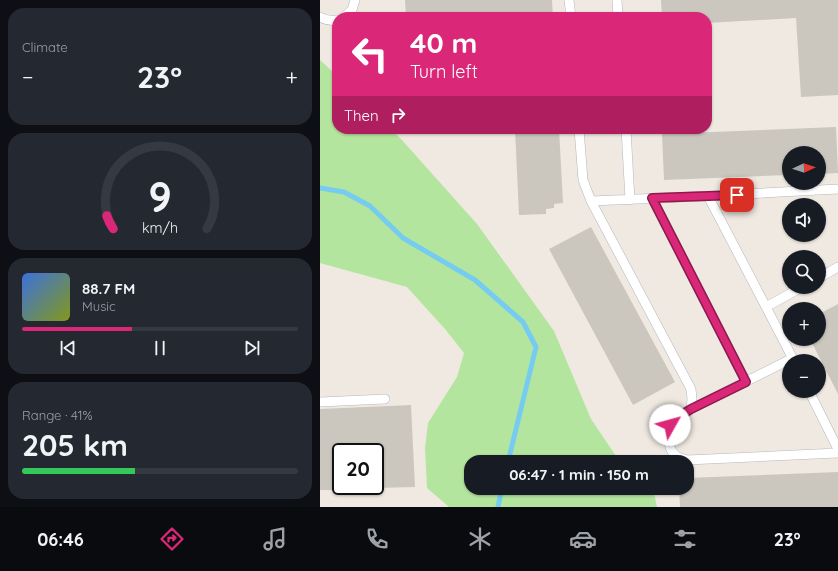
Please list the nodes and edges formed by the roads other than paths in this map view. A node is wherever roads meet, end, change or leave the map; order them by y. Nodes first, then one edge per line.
1 (355, 0) edge
2 (569, 0) edge
3 (617, 0) edge
4 (350, 12) edge
5 (570, 12) edge
6 (618, 12) edge
7 (320, 17) edge
8 (332, 21) edge
9 (579, 134) edge
10 (626, 134) edge
11 (838, 189) edge
12 (708, 196) junction
13 (652, 198) junction
14 (630, 200) junction
15 (591, 201) junction
16 (838, 267) edge
17 (826, 274) edge
18 (789, 294) edge
19 (766, 307) junction
20 (791, 354) edge
21 (782, 365) edge
22 (746, 382) junction
23 (813, 398) edge
24 (385, 399) dead end
25 (320, 402) edge
26 (691, 409) junction
27 (838, 448) edge
28 (838, 453) edge

1 - 4 lane
2 - 5 lane
3 - 6 lane
7 - 8 lane
9 - 15 lane
10 - 14 lane
11 - 12 lane
12 - 13 lane
12 - 19 lane
13 - 14 lane
13 - 22 lane
14 - 15 lane
15 - 26 lane
16 - 17 lane
18 - 19 lane
19 - 20 lane
21 - 22 lane
22 - 26 lane
23 - 27 lane
24 - 25 lane
26 - 28 lane

